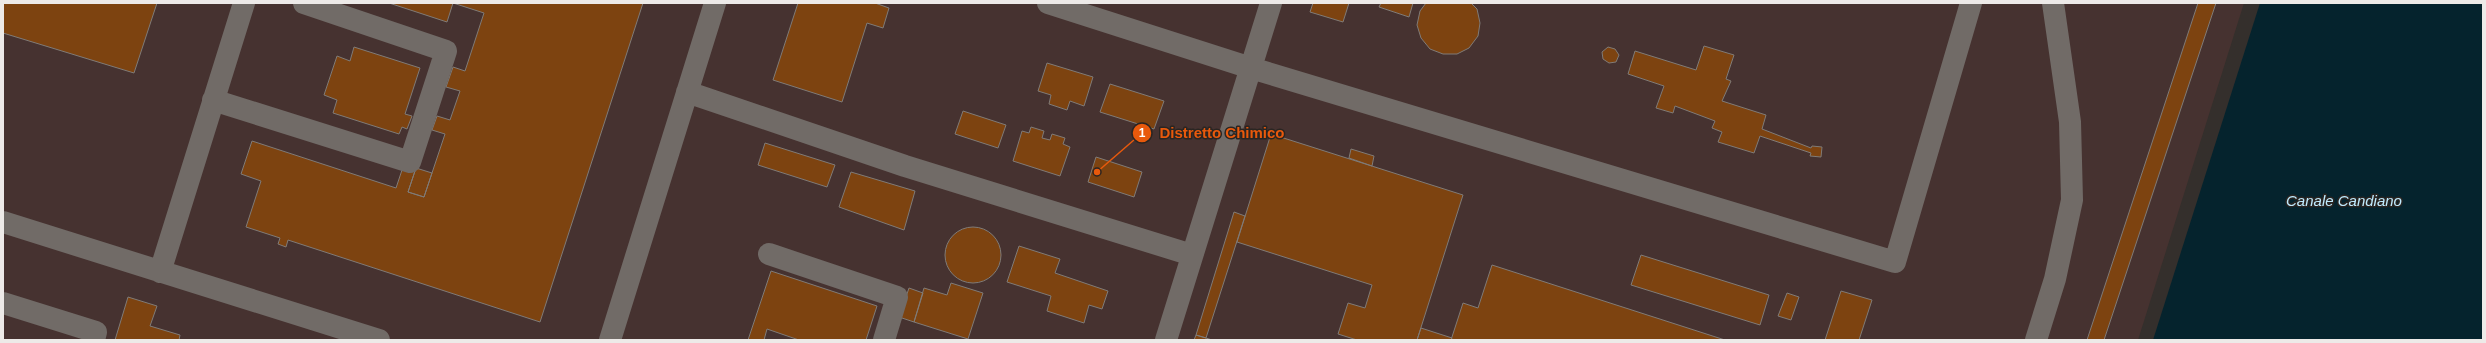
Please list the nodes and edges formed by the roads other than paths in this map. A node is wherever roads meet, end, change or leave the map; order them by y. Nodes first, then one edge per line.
1 (244, 3) edge
2 (304, 3) edge
3 (715, 3) edge
4 (1048, 3) edge
5 (1271, 3) edge
6 (1971, 3) edge
7 (2053, 3) edge
8 (1251, 68) junction
9 (687, 92) junction
10 (214, 100) junction
11 (3, 222) edge
12 (769, 254) dead end
13 (1192, 255) junction
14 (160, 272) junction
15 (3, 303) edge
16 (94, 340) edge
17 (379, 340) edge
18 (610, 340) edge
19 (884, 340) edge
20 (1166, 340) edge
21 (2036, 340) edge

1 - 10 lane
2 - 10 lane
3 - 9 lane
4 - 8 lane
5 - 8 lane
6 - 8 lane
7 - 21 lane
8 - 13 lane
9 - 13 lane
9 - 18 lane
10 - 14 lane
11 - 14 lane
12 - 19 lane
13 - 20 lane
14 - 17 lane
15 - 16 lane

